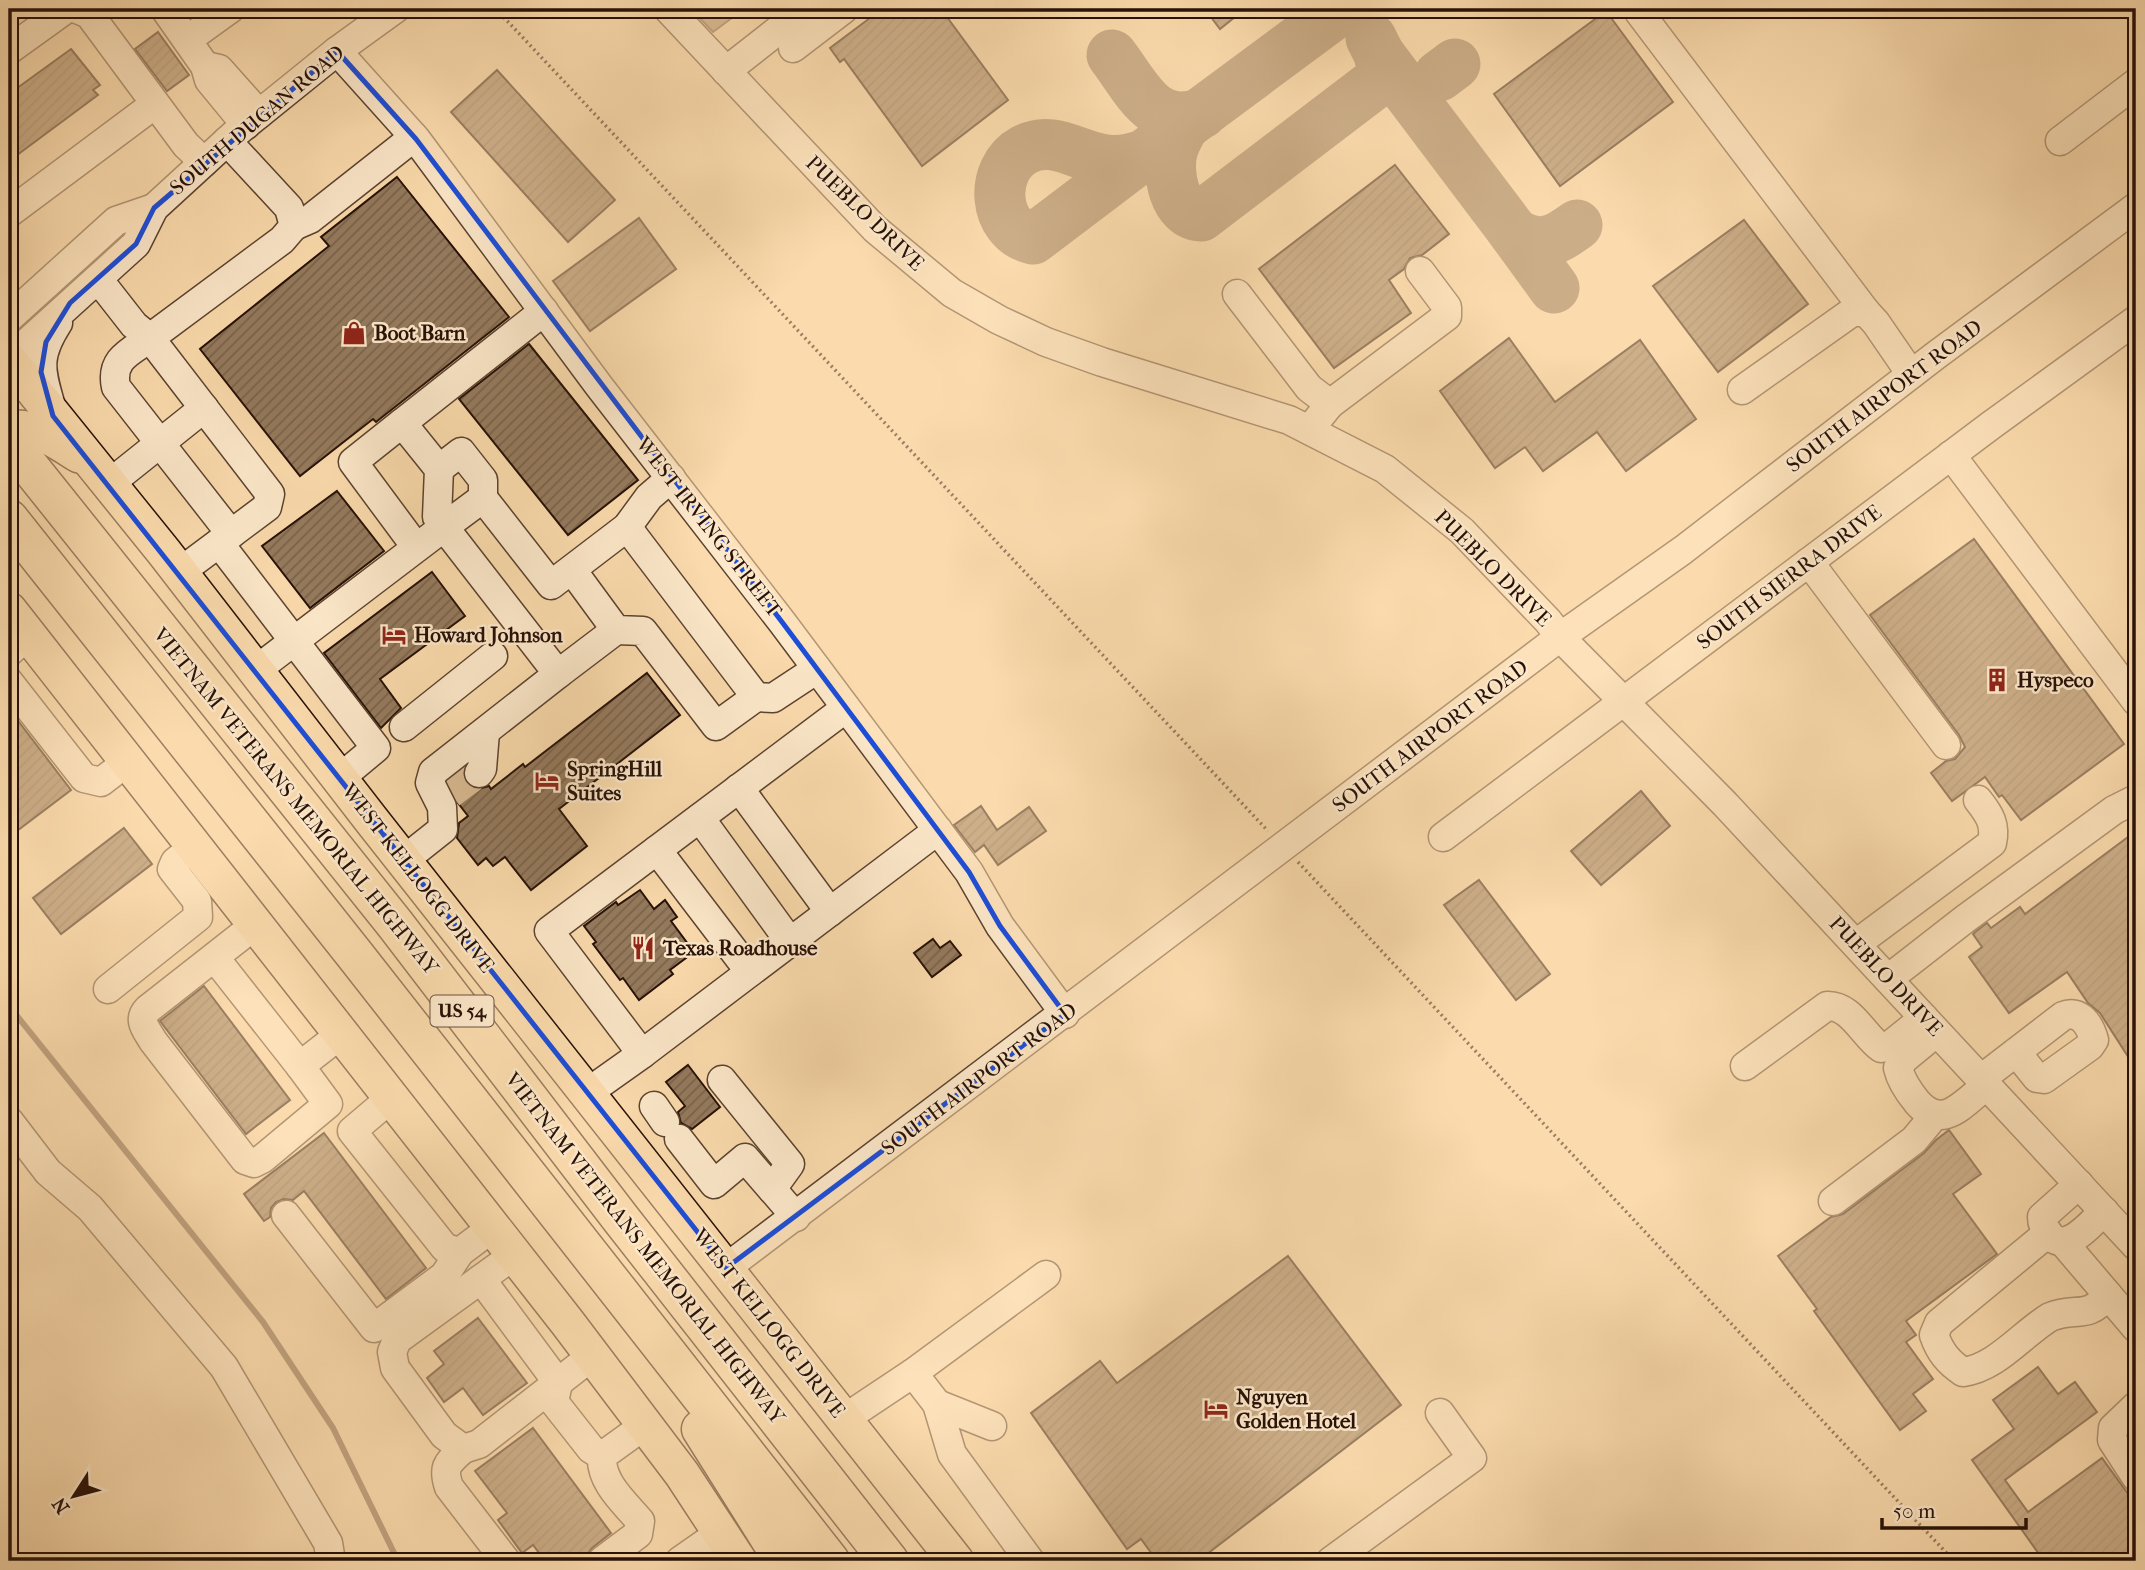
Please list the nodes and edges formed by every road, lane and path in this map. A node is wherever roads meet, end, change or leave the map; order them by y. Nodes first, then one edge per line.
1 (65, 9) edge
2 (76, 9) edge
3 (165, 9) edge
4 (230, 9) edge
5 (395, 9) edge
6 (496, 9) edge
7 (668, 9) edge
8 (805, 9) edge
9 (844, 9) edge
10 (1639, 12) dead end
11 (187, 40) junction
12 (793, 48) dead end
13 (9, 50) edge
14 (337, 51) junction
15 (726, 71) junction
16 (2136, 83) edge
17 (155, 104) junction
18 (244, 127) junction
19 (414, 137) junction
20 (2060, 141) dead end
21 (204, 162) junction
22 (2136, 207) edge
23 (154, 208) junction
24 (9, 213) edge
25 (293, 226) junction
26 (72, 263) junction
27 (1420, 271) dead end
28 (98, 279) junction
29 (9, 290) edge
30 (1237, 294) dead end
31 (70, 303) junction
32 (544, 311) junction
33 (1866, 312) junction
34 (9, 318) edge
35 (2136, 320) edge
36 (150, 338) junction
37 (9, 360) edge
38 (1911, 374) junction
39 (1742, 390) dead end
40 (1330, 404) junction
41 (204, 408) junction
42 (53, 416) junction
43 (402, 424) junction
44 (9, 429) edge
45 (1309, 430) junction
46 (9, 441) edge
47 (159, 443) junction
48 (1951, 455) junction
49 (439, 469) junction
50 (100, 473) junction
51 (671, 478) junction
52 (483, 498) junction
53 (9, 519) edge
54 (444, 527) junction
55 (627, 527) junction
56 (225, 539) junction
57 (414, 549) junction
58 (1809, 562) junction
59 (572, 570) junction
60 (180, 572) junction
61 (616, 630) junction
62 (15, 632) edge
63 (1560, 638) junction
64 (293, 641) junction
65 (493, 656) dead end
66 (817, 669) junction
67 (256, 670) junction
68 (558, 674) junction
69 (9, 682) edge
70 (756, 697) junction
71 (1625, 701) junction
72 (2136, 701) edge
73 (846, 708) junction
74 (485, 732) junction
75 (388, 739) junction
76 (1947, 745) dead end
77 (127, 762) junction
78 (479, 773) tunnel mouth
79 (340, 778) junction
80 (739, 788) junction
81 (2136, 799) edge
82 (1978, 800) dead end
83 (700, 818) junction
84 (938, 830) junction
85 (1443, 837) dead end
86 (194, 847) junction
87 (1284, 848) junction
88 (657, 850) junction
89 (404, 860) junction
90 (830, 912) junction
91 (255, 925) junction
92 (790, 942) junction
93 (1856, 944) junction
94 (215, 958) junction
95 (750, 972) junction
96 (1888, 979) junction
97 (108, 989) dead end
98 (1065, 1014) junction
99 (1931, 1025) junction
100 (341, 1034) junction
101 (2016, 1052) dead end
102 (642, 1054) junction
103 (300, 1066) junction
104 (1745, 1066) dead end
105 (722, 1080) dead end
106 (1984, 1082) junction
107 (587, 1093) junction
108 (391, 1098) junction
109 (328, 1104) junction
110 (1934, 1115) junction
111 (9, 1121) edge
112 (666, 1122) dead end
113 (352, 1131) junction
114 (2079, 1184) junction
115 (772, 1189) junction
116 (1833, 1201) dead end
117 (2104, 1211) junction
118 (286, 1215) dead end
119 (796, 1217) junction
120 (492, 1228) junction
121 (570, 1228) junction
122 (2055, 1237) junction
123 (2135, 1243) edge
124 (460, 1252) junction
125 (514, 1255) junction
126 (726, 1268) junction
127 (1046, 1275) dead end
128 (481, 1279) junction
129 (2108, 1295) junction
130 (2136, 1328) edge
131 (592, 1356) junction
132 (913, 1373) junction
133 (558, 1383) junction
134 (937, 1404) junction
135 (2136, 1406) edge
136 (1440, 1413) dead end
137 (844, 1419) junction
138 (645, 1425) junction
139 (992, 1426) dead end
140 (463, 1449) junction
141 (602, 1457) junction
142 (2136, 1477) edge
143 (720, 1532) junction
144 (888, 1559) edge
145 (331, 1561) edge
146 (506, 1561) edge
147 (603, 1561) edge
148 (680, 1561) edge
149 (739, 1561) edge
150 (784, 1561) edge
151 (830, 1561) edge
152 (956, 1561) edge
153 (1030, 1561) edge
154 (1331, 1561) edge
155 (1954, 1561) edge

1 - 13 street
2 - 17 street
3 - 11 street
4 - 11 street
5 - 14 street, SOUTH DUGAN ROAD
6 - 87 path
7 - 15 street, PUEBLO DRIVE
8 - 15 street
9 - 12 street
10 - 33 street
11 - 18 street
14 - 18 street, SOUTH DUGAN ROAD
14 - 19 street, WEST IRVING STREET
15 - 45 street, PUEBLO DRIVE
16 - 20 street
17 - 21 street
17 - 24 street
18 - 21 street, SOUTH DUGAN ROAD
18 - 25 street
19 - 25 street
19 - 32 street, WEST IRVING STREET
21 - 23 street, SOUTH DUGAN ROAD
22 - 38 street, SOUTH AIRPORT ROAD
23 - 26 street, SOUTH DUGAN ROAD
23 - 28 street, SOUTH DUGAN ROAD
25 - 36 street
26 - 29 street
26 - 34 street, SOUTH DUGAN ROAD
27 - 40 street
28 - 31 street, SOUTH DUGAN ROAD
28 - 36 street
30 - 40 street
31 - 37 street, SOUTH DUGAN ROAD
31 - 42 street
32 - 43 street
32 - 51 street, WEST IRVING STREET
33 - 38 street
33 - 39 street
35 - 48 street, SOUTH SIERRA DRIVE
36 - 41 street
36 - 47 street
37 - 42 main road, WEST KELLOGG DRIVE
38 - 63 street, SOUTH AIRPORT ROAD
40 - 45 street
41 - 47 street
41 - 56 street
42 - 50 main road, WEST KELLOGG DRIVE
43 - 49 street
43 - 57 street
44 - 50 main road
45 - 63 street, PUEBLO DRIVE
46 - 144 highway, VIETNAM VETERANS MEMORIAL HIGHWAY / US 54
47 - 50 street
47 - 56 street
48 - 58 street, SOUTH SIERRA DRIVE
48 - 72 street
49 - 52 street
49 - 54 street
50 - 60 main road, WEST KELLOGG DRIVE
51 - 55 street
51 - 66 street, WEST IRVING STREET
52 - 54 street
52 - 59 street
53 - 121 highway, US 54
54 - 57 street
54 - 68 street
55 - 59 street
55 - 70 street
56 - 60 street
56 - 64 street
57 - 64 street
58 - 71 street, SOUTH SIERRA DRIVE
58 - 76 street
59 - 61 street
60 - 67 main road, WEST KELLOGG DRIVE
61 - 68 street
61 - 70 street
62 - 77 main road
63 - 71 street, PUEBLO DRIVE
63 - 87 street, SOUTH AIRPORT ROAD
64 - 67 street
64 - 75 street
65 - 75 street
66 - 70 street
66 - 73 street, WEST IRVING STREET
67 - 79 main road, WEST KELLOGG DRIVE
68 - 74 street
69 - 77 street
71 - 85 street, SOUTH SIERRA DRIVE
71 - 93 street, PUEBLO DRIVE
73 - 80 street
73 - 84 street, WEST IRVING STREET
74 - 78 street
74 - 89 street
75 - 79 street
77 - 86 main road
79 - 89 main road, WEST KELLOGG DRIVE
80 - 83 street
80 - 90 street
81 - 96 street
82 - 93 street
83 - 88 street
83 - 92 street
84 - 90 street
84 - 98 street, WEST IRVING STREET
86 - 91 main road
86 - 97 street
87 - 98 street, SOUTH AIRPORT ROAD
87 - 155 path
88 - 95 street
88 - 102 street
89 - 107 main road, WEST KELLOGG DRIVE
90 - 92 street
91 - 94 street
91 - 100 main road
92 - 95 street
93 - 96 street, PUEBLO DRIVE
94 - 103 street
94 - 109 street
95 - 102 street
96 - 99 street, PUEBLO DRIVE
98 - 119 street, SOUTH AIRPORT ROAD
99 - 104 street
99 - 106 street, PUEBLO DRIVE
99 - 110 street
100 - 103 street
100 - 108 main road
101 - 106 street
102 - 107 street
103 - 109 street
105 - 115 street
106 - 110 street
106 - 114 street, PUEBLO DRIVE
107 - 126 main road, WEST KELLOGG DRIVE
108 - 113 street
108 - 120 main road
109 - 113 street
110 - 116 street
111 - 145 street
112 - 115 street
113 - 124 street
114 - 117 street, PUEBLO DRIVE
114 - 122 street
115 - 119 street
117 - 122 street
117 - 123 street, PUEBLO DRIVE
118 - 124 street
119 - 126 street, SOUTH AIRPORT ROAD
120 - 124 street
120 - 125 main road
121 - 150 highway
121 - 151 highway, US 54
122 - 129 street
122 - 129 street
125 - 128 street
125 - 131 main road
126 - 137 main road, WEST KELLOGG DRIVE
127 - 132 street
128 - 133 street
128 - 140 street
129 - 130 street
131 - 133 street
131 - 138 main road
132 - 134 street
132 - 137 street
133 - 140 street
133 - 141 street
134 - 139 street
134 - 153 street
135 - 142 street
136 - 154 street
137 - 152 main road, WEST KELLOGG DRIVE
138 - 141 street
138 - 143 main road
140 - 146 street
141 - 147 street
143 - 148 street
143 - 149 main road

